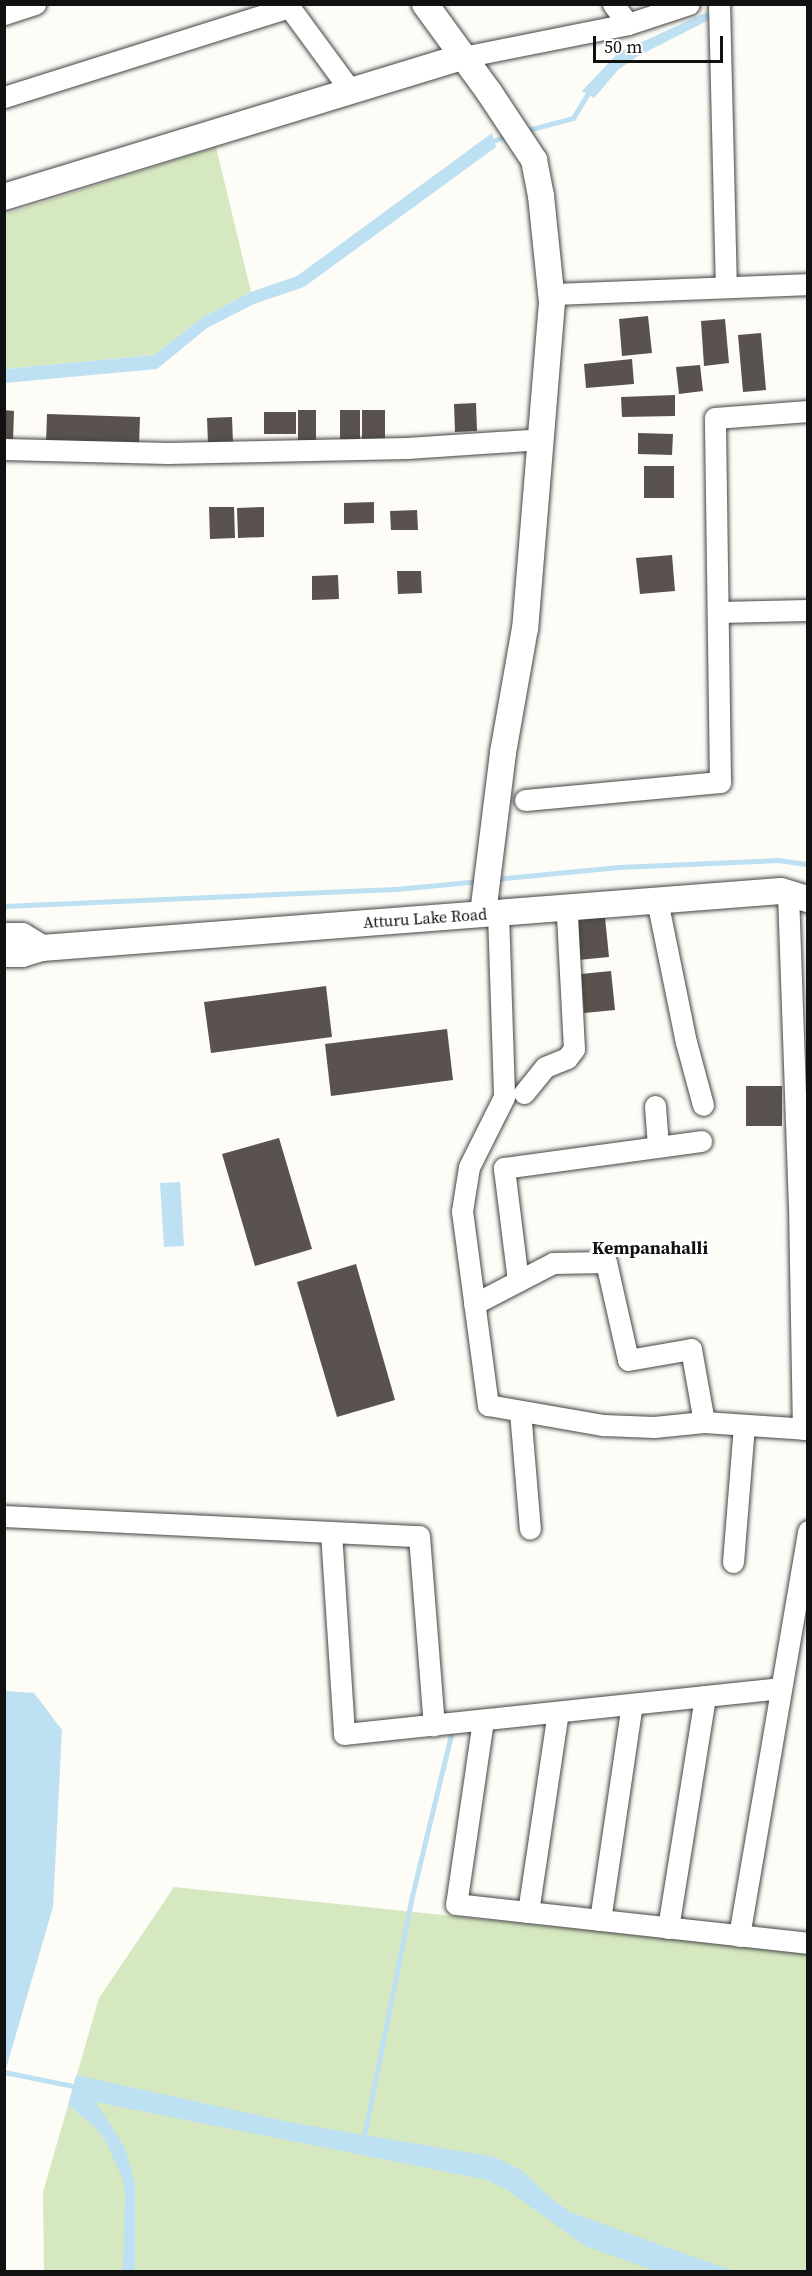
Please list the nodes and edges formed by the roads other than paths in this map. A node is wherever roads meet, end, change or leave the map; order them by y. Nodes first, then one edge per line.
1 (35, 4) edge
2 (425, 4) edge
3 (613, 4) edge
4 (689, 4) edge
5 (719, 4) edge
6 (288, 6) edge
7 (4, 14) edge
8 (628, 24) junction
9 (463, 57) junction
10 (351, 91) junction
11 (4, 96) edge
12 (4, 197) edge
13 (807, 284) edge
14 (726, 287) junction
15 (551, 294) junction
16 (807, 411) edge
17 (541, 440) junction
18 (4, 449) edge
19 (807, 610) edge
20 (718, 612) junction
21 (525, 800) dead end
22 (798, 896) edge
23 (657, 900) junction
24 (490, 913) junction
25 (567, 915) dead end
26 (4, 936) edge
27 (42, 948) junction
28 (4, 954) edge
29 (524, 1093) dead end
30 (703, 1105) dead end
31 (655, 1106) dead end
32 (701, 1141) dead end
33 (658, 1146) junction
34 (469, 1167) junction
35 (504, 1168) junction
36 (518, 1281) junction
37 (474, 1304) junction
38 (520, 1411) junction
39 (704, 1422) junction
40 (744, 1425) junction
41 (805, 1429) edge
42 (4, 1516) edge
43 (530, 1529) dead end
44 (807, 1531) edge
45 (331, 1532) junction
46 (733, 1562) dead end
47 (781, 1688) junction
48 (705, 1696) junction
49 (632, 1704) junction
50 (558, 1712) junction
51 (483, 1720) junction
52 (434, 1725) junction
53 (528, 1912) junction
54 (600, 1920) junction
55 (668, 1928) junction
56 (738, 1936) junction
57 (807, 1944) edge

1 - 7 street
2 - 9 street
3 - 8 street
4 - 8 street
5 - 14 street
6 - 10 street
6 - 11 street
8 - 9 street
9 - 10 street
9 - 15 street
10 - 12 street
13 - 14 street
14 - 15 street
15 - 17 street
16 - 20 street
17 - 18 street
17 - 24 street
19 - 20 street
20 - 21 street
22 - 23 street, Atturu Lake Road
22 - 41 street
23 - 24 street, Atturu Lake Road
23 - 30 street
24 - 27 street, Atturu Lake Road
24 - 34 street
25 - 29 street
26 - 27 street, Atturu Lake Road
27 - 28 street, Atturu Lake Road
31 - 33 street
32 - 33 street
33 - 35 street
34 - 35 street
34 - 37 street
35 - 36 street
36 - 37 street
36 - 39 street
37 - 38 street
38 - 39 street
38 - 43 street
39 - 40 street
40 - 41 street
40 - 46 street
42 - 45 street
44 - 47 street
45 - 52 street
45 - 52 street
47 - 48 street
47 - 56 street
48 - 49 street
48 - 55 street
49 - 50 street
49 - 54 street
50 - 51 street
50 - 53 street
51 - 52 street
51 - 53 street
53 - 54 street
54 - 55 street
55 - 56 street
56 - 57 street

